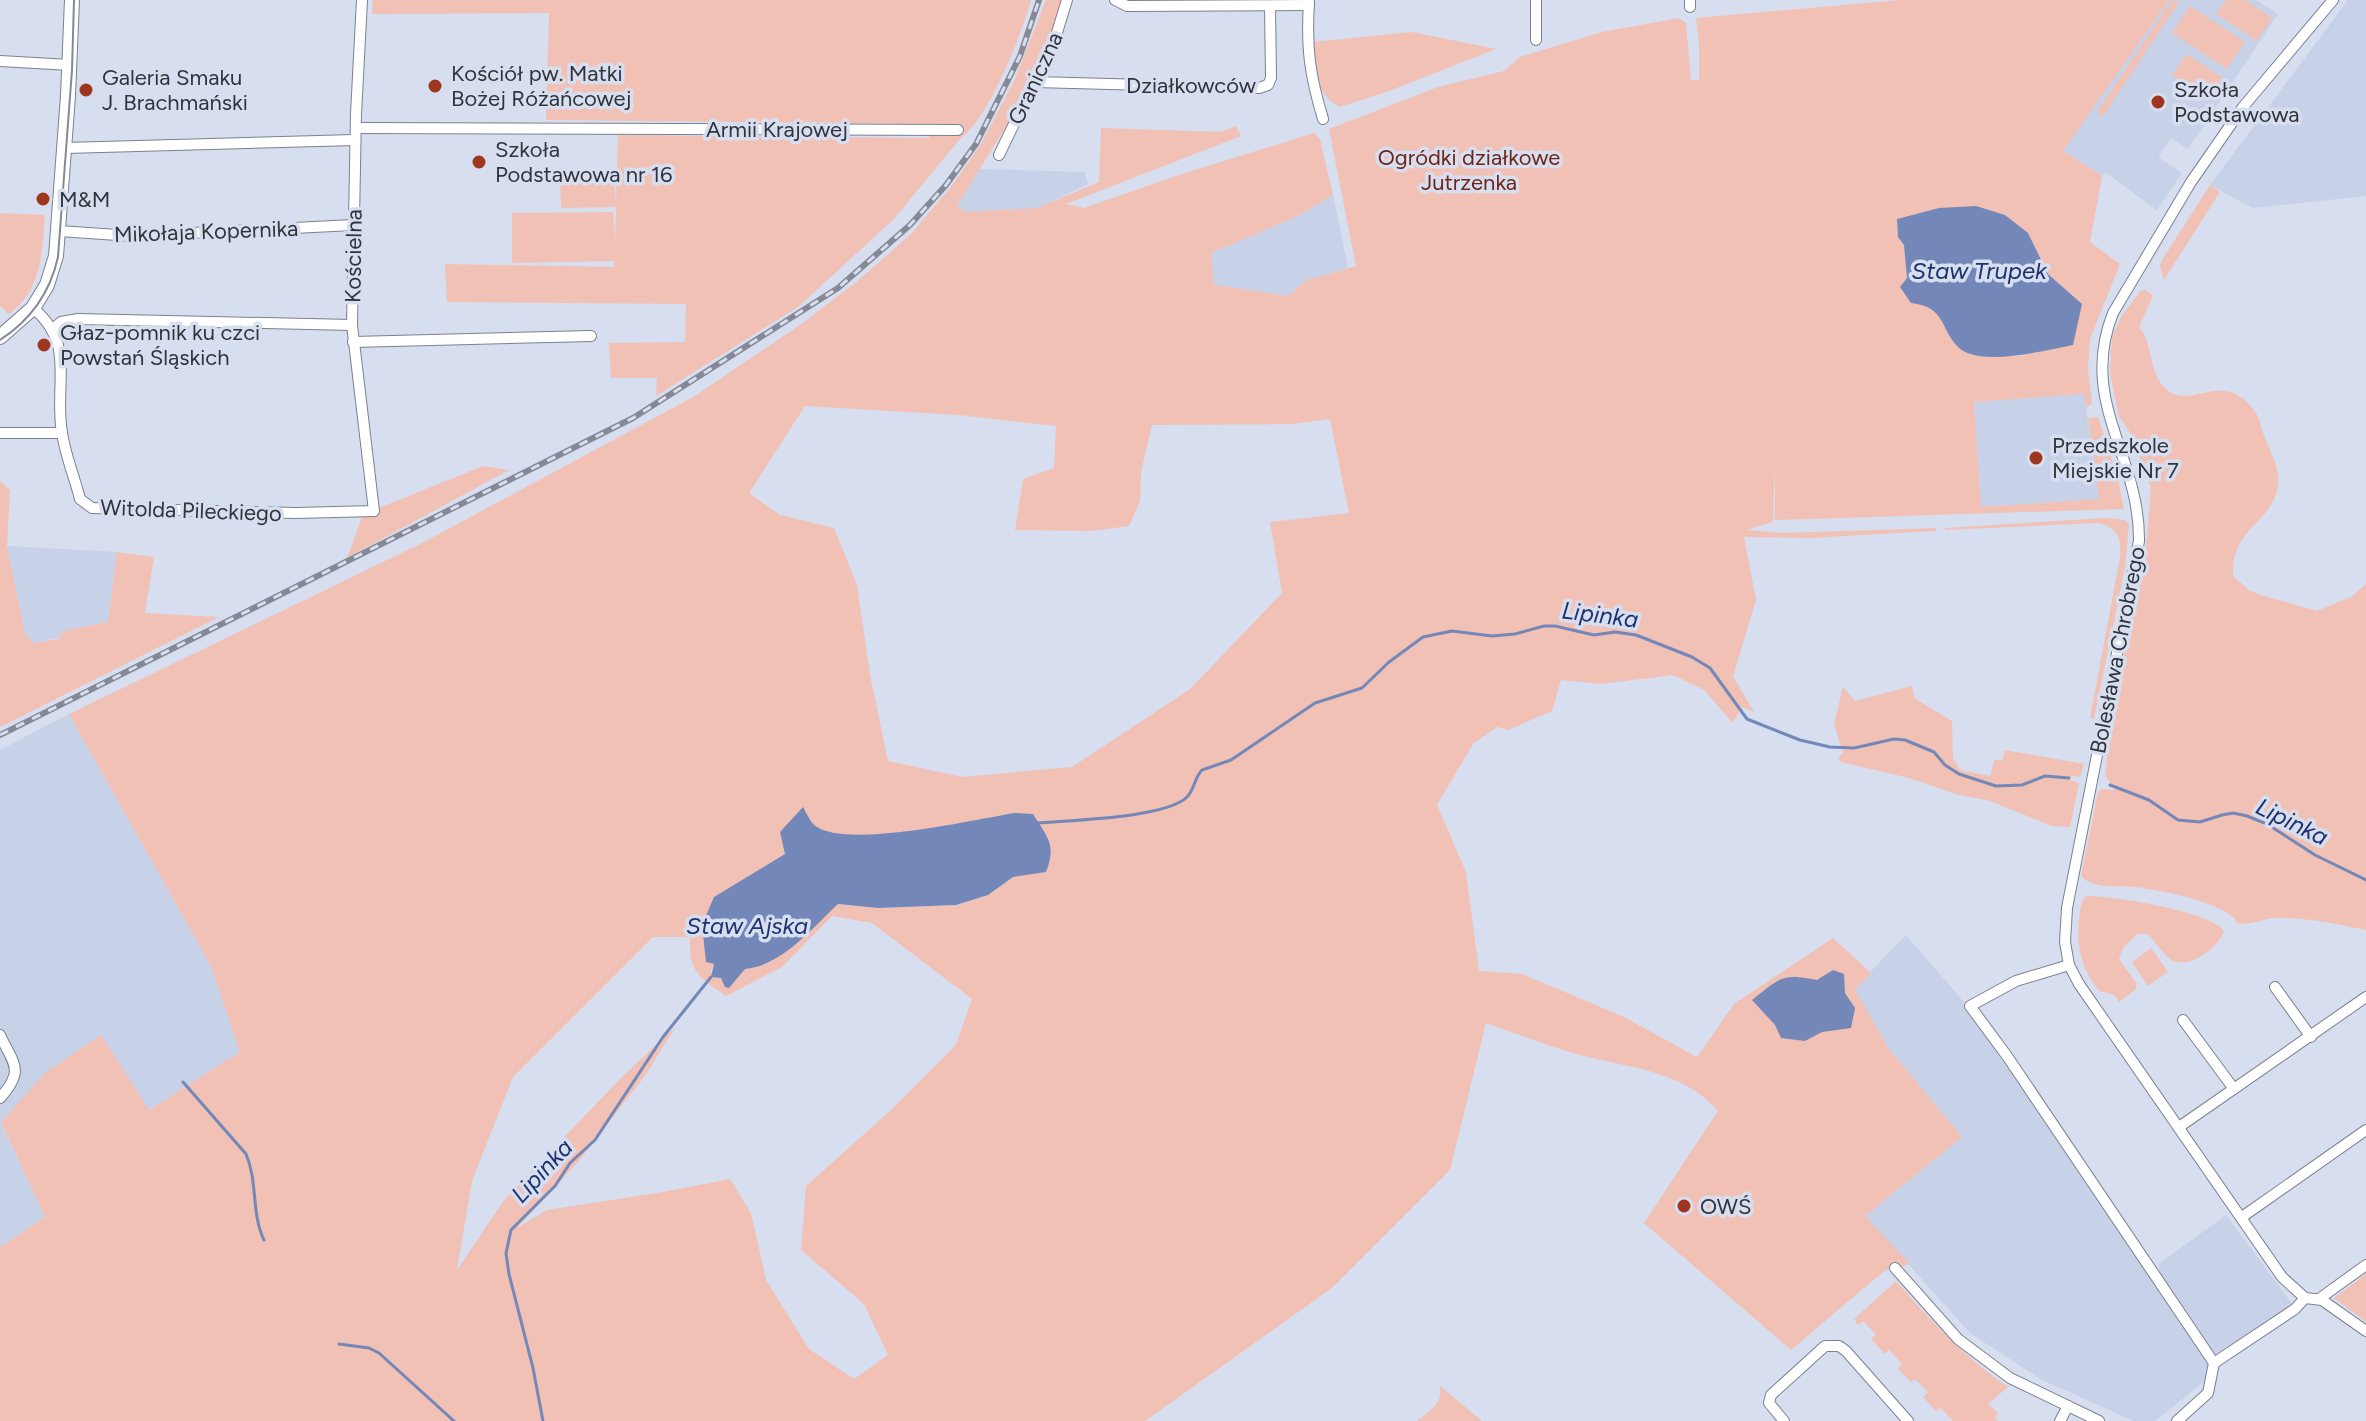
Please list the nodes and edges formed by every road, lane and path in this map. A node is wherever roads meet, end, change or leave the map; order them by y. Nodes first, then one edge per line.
1 (72, 0) edge
2 (362, 0) edge
3 (1067, 0) edge
4 (1115, 0) edge
5 (1536, 0) edge
6 (2333, 0) edge
7 (1309, 3) edge
8 (1270, 7) junction
9 (1536, 40) dead end
10 (0, 61) edge
11 (70, 65) junction
12 (1035, 82) junction
13 (1323, 119) dead end
14 (356, 128) junction
15 (958, 130) dead end
16 (355, 140) junction
17 (65, 148) junction
18 (999, 155) dead end
19 (353, 225) junction
20 (59, 231) junction
21 (33, 308) junction
22 (352, 325) junction
23 (54, 328) junction
24 (591, 336) dead end
25 (0, 337) edge
26 (353, 342) junction
27 (0, 433) edge
28 (62, 433) junction
29 (374, 511) joint
30 (2069, 965) junction
31 (2275, 987) dead end
32 (2366, 997) edge
33 (2183, 1020) dead end
34 (0, 1035) edge
35 (2311, 1037) junction
36 (2234, 1089) junction
37 (0, 1098) edge
38 (2179, 1127) junction
39 (2366, 1130) edge
40 (2242, 1217) junction
41 (2366, 1265) edge
42 (1895, 1268) dead end
43 (2305, 1298) junction
44 (2319, 1299) junction
45 (2366, 1331) edge
46 (2214, 1363) junction
47 (2068, 1406) junction
48 (1784, 1421) edge
49 (1908, 1421) edge
50 (2060, 1421) edge
51 (2099, 1421) edge
52 (2177, 1421) edge

1 - 11 street
2 - 14 street, Kościelna
3 - 12 street, Graniczna
4 - 8 street
5 - 9 street
6 - 30 street, Bolesława Chrobrego
7 - 8 street
7 - 13 street
8 - 12 street, Działkowców
10 - 11 street
11 - 17 street
12 - 18 street, Graniczna
14 - 15 street, Armii Krajowej
14 - 16 street, Kościelna
16 - 17 street
16 - 19 street, Kościelna
17 - 20 street
19 - 20 street, Mikołaja Kopernika
19 - 22 street, Kościelna
20 - 21 street
21 - 23 street
21 - 25 street
22 - 23 street
22 - 26 street, Kościelna
23 - 28 street, Witolda Pileckiego
24 - 26 street
26 - 29 street, Kościelna
27 - 28 street
28 - 29 street, Witolda Pileckiego
30 - 38 street, Bolesława Chrobrego
30 - 46 street
31 - 35 street
32 - 35 street
33 - 36 street
34 - 37 street
35 - 36 street
36 - 38 street
38 - 40 street, Bolesława Chrobrego
39 - 40 street
40 - 43 street, Bolesława Chrobrego
41 - 44 street
42 - 47 street
43 - 44 street
43 - 46 street
44 - 45 street
46 - 52 street
47 - 50 street
47 - 51 street
48 - 49 street

